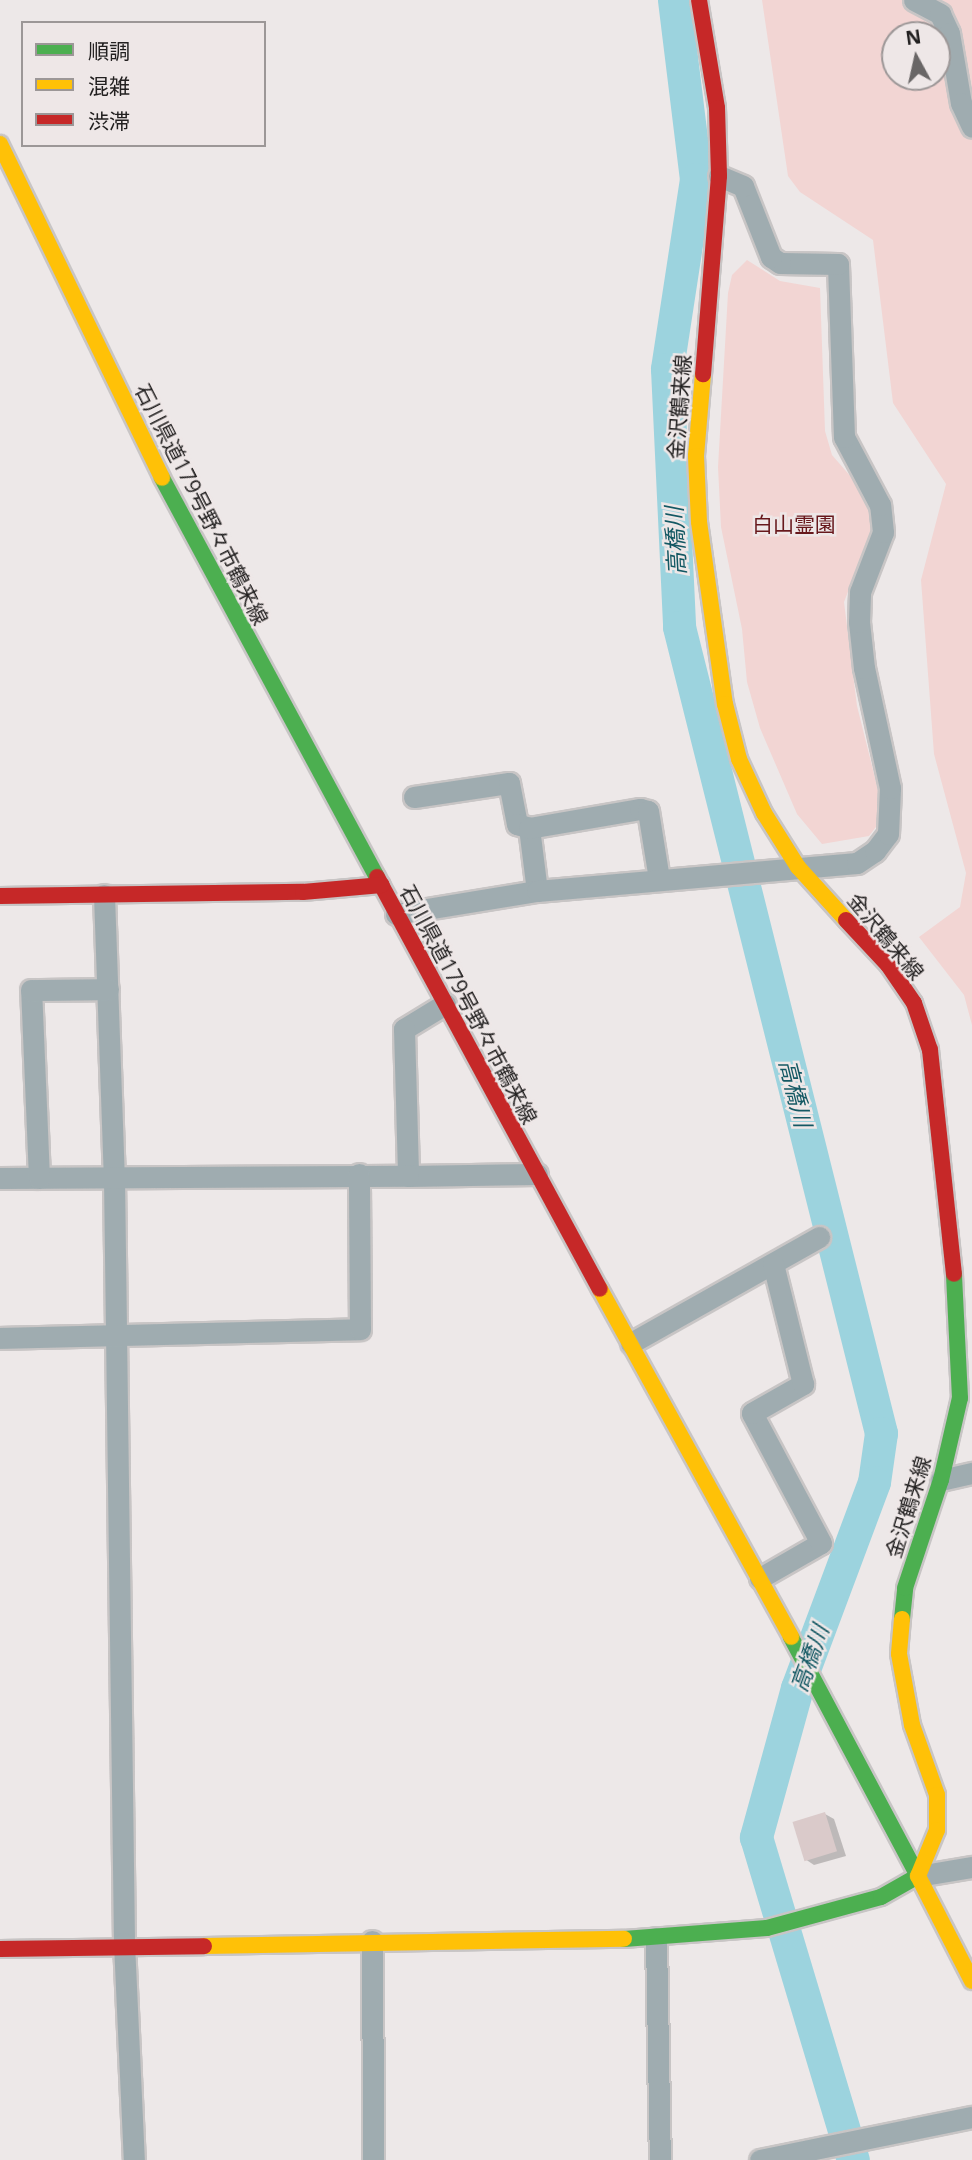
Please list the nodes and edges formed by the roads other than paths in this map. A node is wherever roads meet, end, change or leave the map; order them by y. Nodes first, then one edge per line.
1 (699, 0) edge
2 (915, 0) edge
3 (972, 127) edge
4 (0, 144) edge
5 (719, 176) junction
6 (414, 797) dead end
7 (529, 828) junction
8 (798, 867) junction
9 (659, 879) junction
10 (382, 885) junction
11 (537, 891) junction
12 (104, 895) junction
13 (0, 896) edge
14 (396, 914) junction
15 (108, 989) junction
16 (445, 1004) junction
17 (359, 1174) junction
18 (537, 1174) junction
19 (408, 1176) junction
20 (0, 1178) edge
21 (39, 1178) junction
22 (114, 1178) junction
23 (819, 1237) dead end
24 (772, 1264) junction
25 (114, 1336) junction
26 (0, 1338) edge
27 (631, 1343) junction
28 (966, 1400) edge
29 (972, 1473) edge
30 (941, 1480) junction
31 (760, 1578) junction
32 (972, 1867) edge
33 (918, 1875) junction
34 (656, 1937) junction
35 (372, 1941) junction
36 (124, 1943) junction
37 (0, 1949) edge
38 (972, 1981) edge
39 (972, 2117) edge
40 (134, 2160) edge
41 (373, 2160) edge
42 (660, 2160) edge
43 (760, 2160) edge

1 - 5 main road, 金沢鶴来線
2 - 3 street
4 - 10 main road, 石川県道179号野々市鶴来線
5 - 8 main road, 金沢鶴来線
5 - 8 street
6 - 7 street
7 - 9 street
7 - 11 street
8 - 9 street
8 - 28 main road, 金沢鶴来線
9 - 11 street
10 - 12 main road
10 - 14 main road, 石川県道179号野々市鶴来線
11 - 14 street
12 - 13 main road
12 - 15 street
14 - 16 main road, 石川県道179号野々市鶴来線
15 - 21 street
15 - 22 street
16 - 18 main road, 石川県道179号野々市鶴来線
16 - 19 street
17 - 19 street
17 - 22 street
17 - 25 street
18 - 19 street
18 - 27 main road, 石川県道179号野々市鶴来線
20 - 21 street
21 - 22 street
22 - 25 street
23 - 24 street
24 - 27 street
24 - 31 street
25 - 26 street
25 - 36 street
27 - 31 main road, 石川県道179号野々市鶴来線
28 - 30 main road, 金沢鶴来線
29 - 30 street
30 - 33 main road, 金沢鶴来線
31 - 33 main road, 石川県道179号野々市鶴来線
32 - 33 street
33 - 34 main road
33 - 38 main road
34 - 35 main road
34 - 42 street
35 - 36 main road
35 - 41 street
36 - 37 main road
36 - 40 street
39 - 43 street

